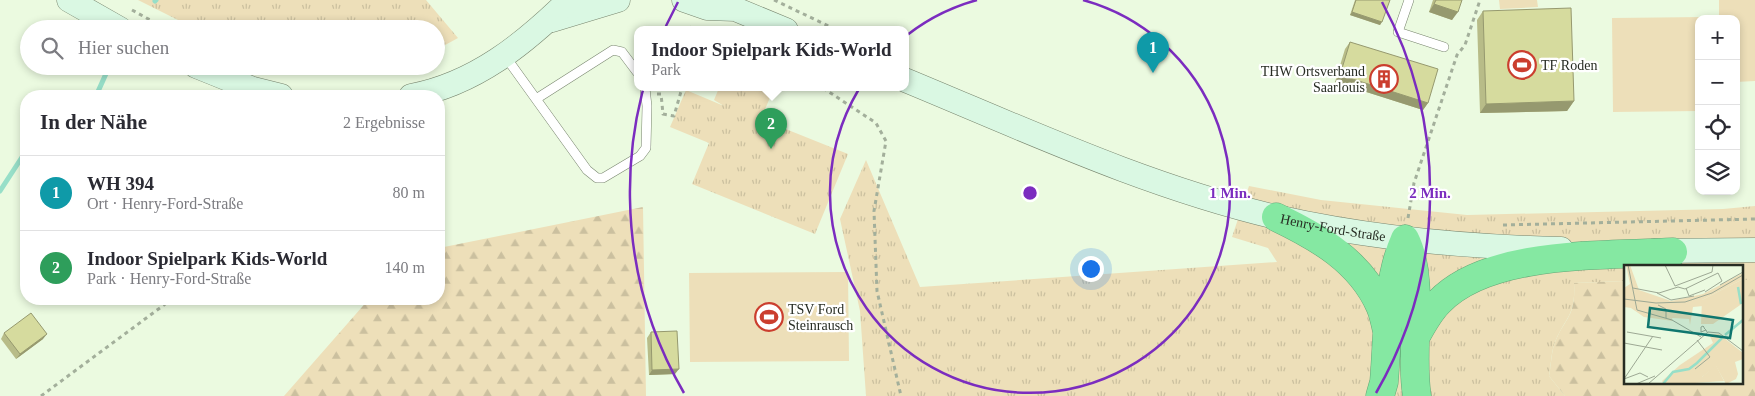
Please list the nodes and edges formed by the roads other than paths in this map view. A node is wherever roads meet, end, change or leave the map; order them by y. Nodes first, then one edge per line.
1 (69, 0) edge
2 (569, 0) edge
3 (618, 0) edge
4 (684, 0) edge
5 (1409, 0) edge
6 (731, 4) edge
7 (126, 20) edge
8 (548, 21) junction
9 (778, 26) edge
10 (1444, 47) dead end
11 (505, 56) junction
12 (634, 68) edge
13 (218, 75) edge
14 (909, 82) edge
15 (257, 90) edge
16 (430, 90) edge
17 (645, 91) edge
18 (536, 99) junction
19 (1276, 217) junction
20 (1408, 223) junction
21 (1755, 250) edge
22 (1673, 252) junction
23 (1401, 338) junction
24 (1380, 396) edge
25 (1417, 396) edge

1 - 7 street
2 - 8 street
3 - 8 street
4 - 6 street
5 - 10 lane
6 - 9 street
8 - 11 street
11 - 16 street
11 - 18 lane
12 - 18 lane
13 - 15 street
14 - 19 street, Henry-Ford-Straße
17 - 18 lane
19 - 20 street, Henry-Ford-Straße
19 - 23 highway
20 - 22 street, Henry-Ford-Straße
20 - 23 highway
21 - 22 street, Henry-Ford-Straße
22 - 23 highway
23 - 24 highway
23 - 25 highway

